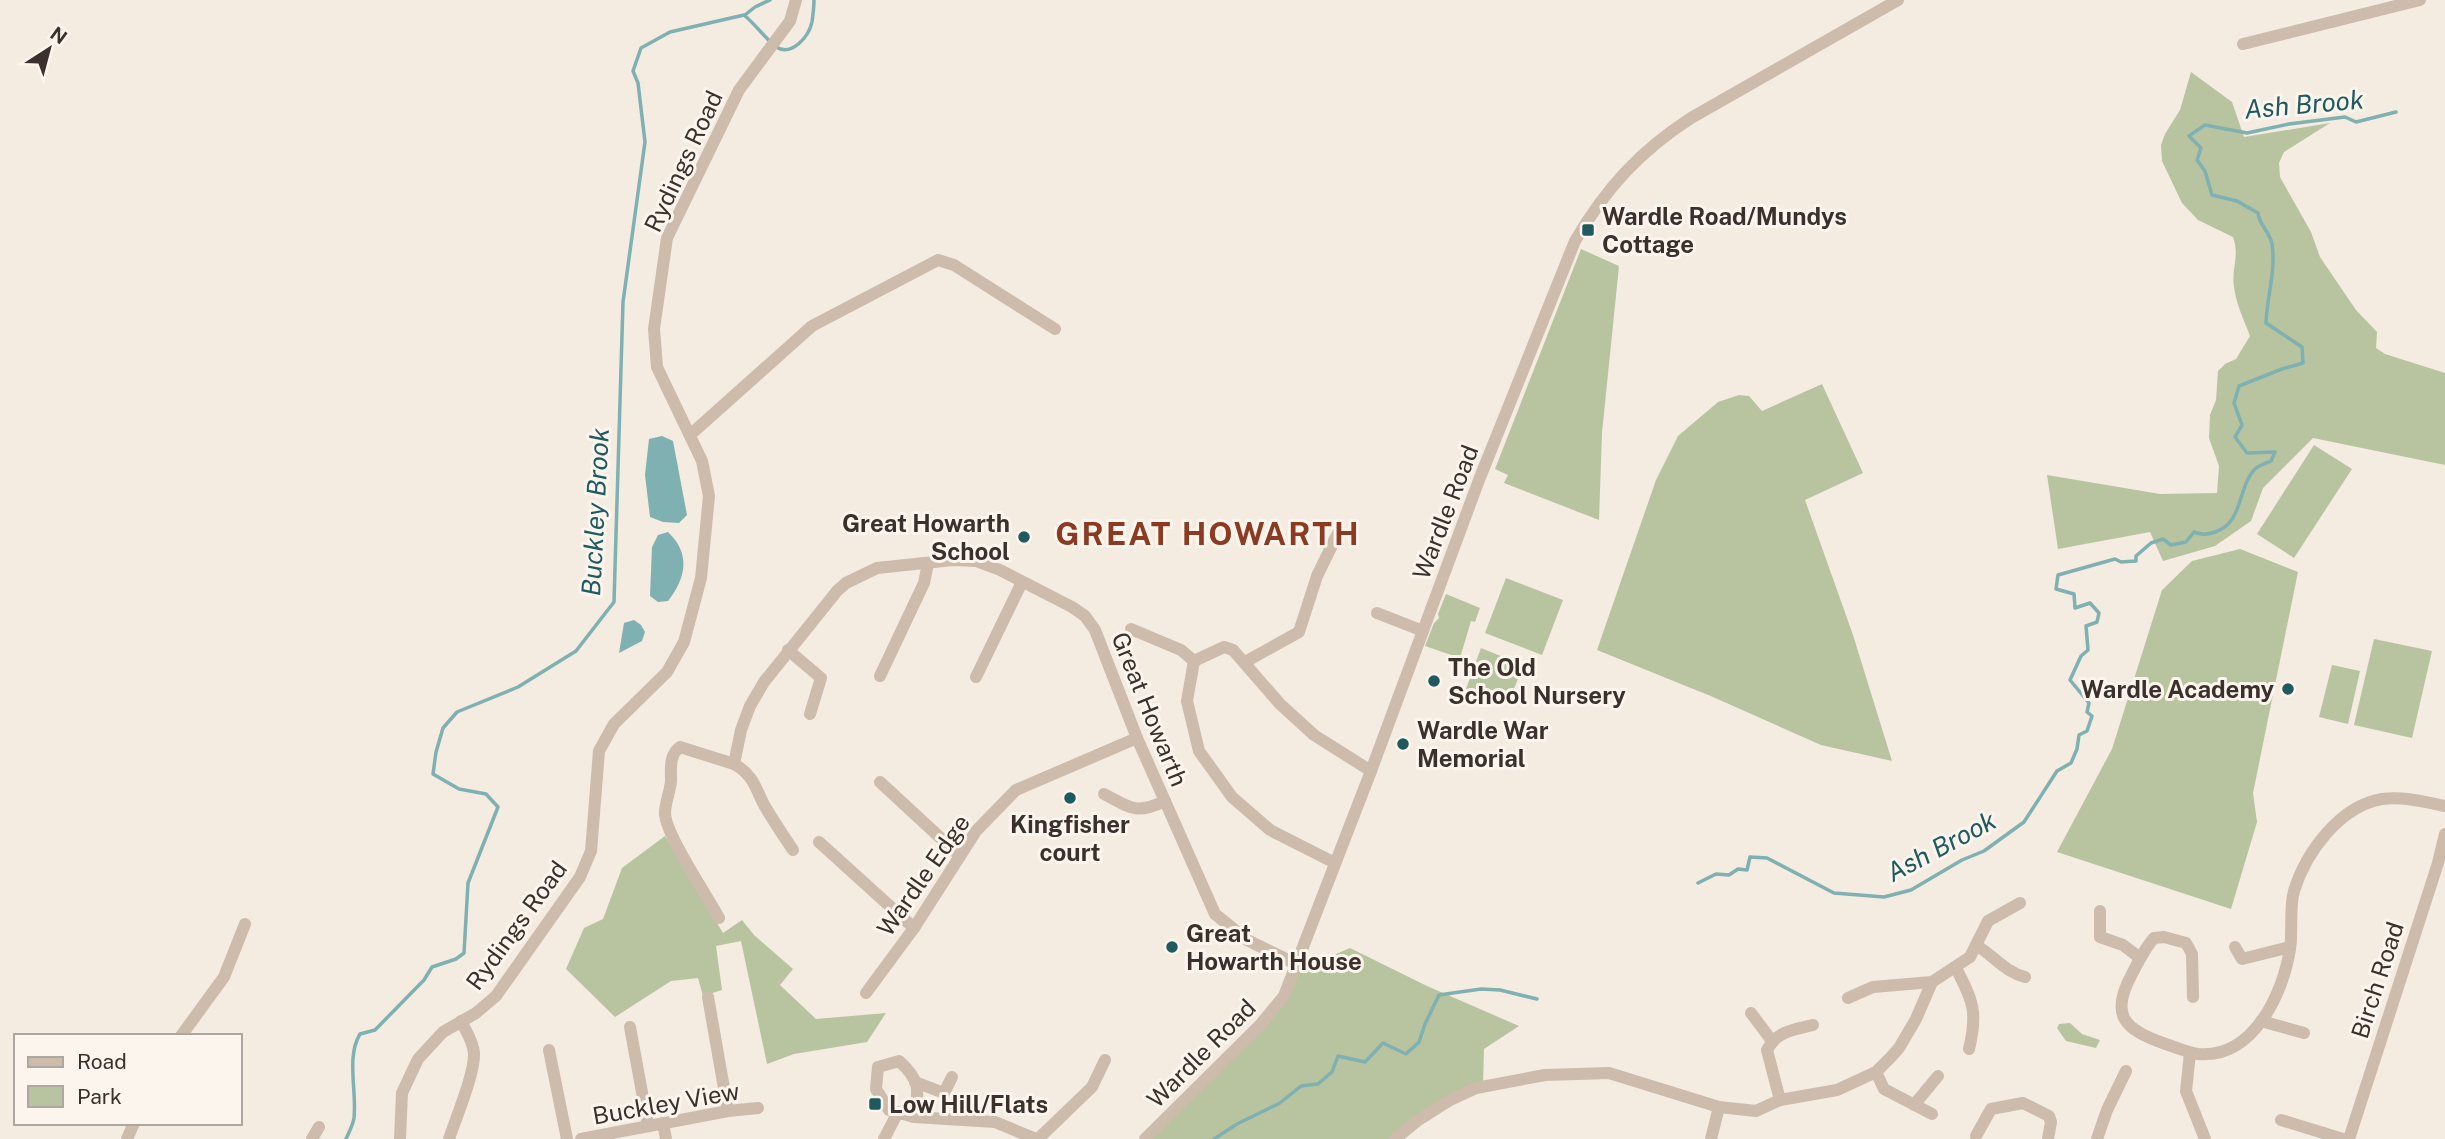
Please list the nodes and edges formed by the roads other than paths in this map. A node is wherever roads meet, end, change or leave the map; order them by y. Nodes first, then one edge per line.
1 (796, 0) edge
2 (1898, 0) edge
3 (2420, 0) edge
4 (2243, 44) dead end
5 (1055, 329) dead end
6 (690, 435) junction
7 (1338, 533) dead end
8 (928, 563) junction
9 (1022, 582) junction
10 (1377, 613) dead end
11 (1131, 629) dead end
12 (1423, 631) junction
13 (788, 650) junction
14 (1194, 661) junction
15 (1245, 662) junction
16 (880, 676) dead end
17 (976, 677) dead end
18 (810, 714) dead end
19 (1138, 738) junction
20 (734, 764) junction
21 (1371, 771) junction
22 (880, 782) dead end
23 (1104, 794) dead end
24 (1165, 801) junction
25 (2445, 806) edge
26 (2445, 834) edge
27 (820, 842) dead end
28 (793, 850) dead end
29 (960, 856) junction
30 (1335, 863) junction
31 (2441, 863) edge
32 (2020, 902) dead end
33 (2100, 911) dead end
34 (719, 918) dead end
35 (245, 924) dead end
36 (914, 928) junction
37 (1976, 945) junction
38 (2235, 947) dead end
39 (2290, 947) junction
40 (2140, 958) junction
41 (1298, 965) junction
42 (1956, 968) junction
43 (2025, 976) dead end
44 (1932, 982) junction
45 (866, 993) dead end
46 (708, 997) dead end
47 (2193, 997) dead end
48 (1849, 998) dead end
49 (1751, 1013) dead end
50 (461, 1021) junction
51 (2261, 1021) junction
52 (1813, 1025) dead end
53 (630, 1027) dead end
54 (182, 1034) edge
55 (2304, 1034) dead end
56 (1772, 1041) junction
57 (1969, 1049) dead end
58 (549, 1050) dead end
59 (2190, 1053) junction
60 (1105, 1060) dead end
61 (2126, 1071) dead end
62 (1876, 1072) junction
63 (1938, 1076) dead end
64 (952, 1077) dead end
65 (915, 1082) junction
66 (1780, 1100) junction
67 (1914, 1105) junction
68 (1719, 1107) junction
69 (758, 1108) dead end
70 (728, 1111) junction
71 (898, 1112) junction
72 (1932, 1114) dead end
73 (914, 1117) junction
74 (2281, 1119) dead end
75 (663, 1123) junction
76 (648, 1125) junction
77 (1976, 1136) dead end
78 (400, 1139) edge
79 (449, 1139) edge
80 (567, 1139) edge
81 (583, 1139) edge
82 (666, 1139) edge
83 (884, 1139) edge
84 (1037, 1139) edge
85 (1145, 1139) edge
86 (1395, 1139) edge
87 (1711, 1139) edge
88 (2048, 1139) edge
89 (2097, 1139) edge
90 (2205, 1139) edge
91 (2343, 1139) edge
92 (2349, 1139) edge

1 - 6 street, Rydings Road
2 - 12 street, Wardle Road
3 - 4 street
5 - 6 street
6 - 50 street, Rydings Road
7 - 15 street
8 - 9 street, Great Howarth
8 - 13 street, Great Howarth
8 - 16 street
9 - 17 street
9 - 19 street, Great Howarth
10 - 12 street
11 - 14 street
12 - 21 street, Wardle Road
13 - 18 street
13 - 20 street, Great Howarth
14 - 15 street
14 - 30 street
15 - 21 street
19 - 24 street, Great Howarth
19 - 29 street, Wardle Edge
20 - 28 street
20 - 34 street
21 - 30 street, Wardle Road
22 - 29 street
23 - 24 street
24 - 41 street, Great Howarth
25 - 39 street
26 - 31 street, Birch Road
27 - 36 street
29 - 36 street, Wardle Edge
30 - 41 street, Wardle Road
31 - 92 street, Birch Road
32 - 37 street
33 - 40 street
35 - 54 street
36 - 45 street, Wardle Edge
37 - 42 street
37 - 43 street
38 - 39 street
39 - 51 street
40 - 47 street
40 - 59 street
41 - 85 street, Wardle Road
42 - 44 street
42 - 57 street
44 - 48 street
44 - 62 street
46 - 70 street
49 - 56 street
50 - 78 street, Rydings Road
50 - 79 street
51 - 55 street
51 - 59 street
52 - 56 street
53 - 76 street
56 - 66 street
58 - 80 street
59 - 90 street
60 - 84 street
61 - 89 street
62 - 66 street
62 - 67 street
63 - 67 street
64 - 65 street
65 - 71 street
65 - 73 street
66 - 68 street
67 - 72 street
68 - 86 street
68 - 87 street
69 - 70 street, Buckley View
70 - 75 street, Buckley View
71 - 73 street
71 - 83 street
73 - 84 street
74 - 91 street
75 - 76 street, Buckley View
75 - 82 street
76 - 81 street, Buckley View
77 - 88 street

